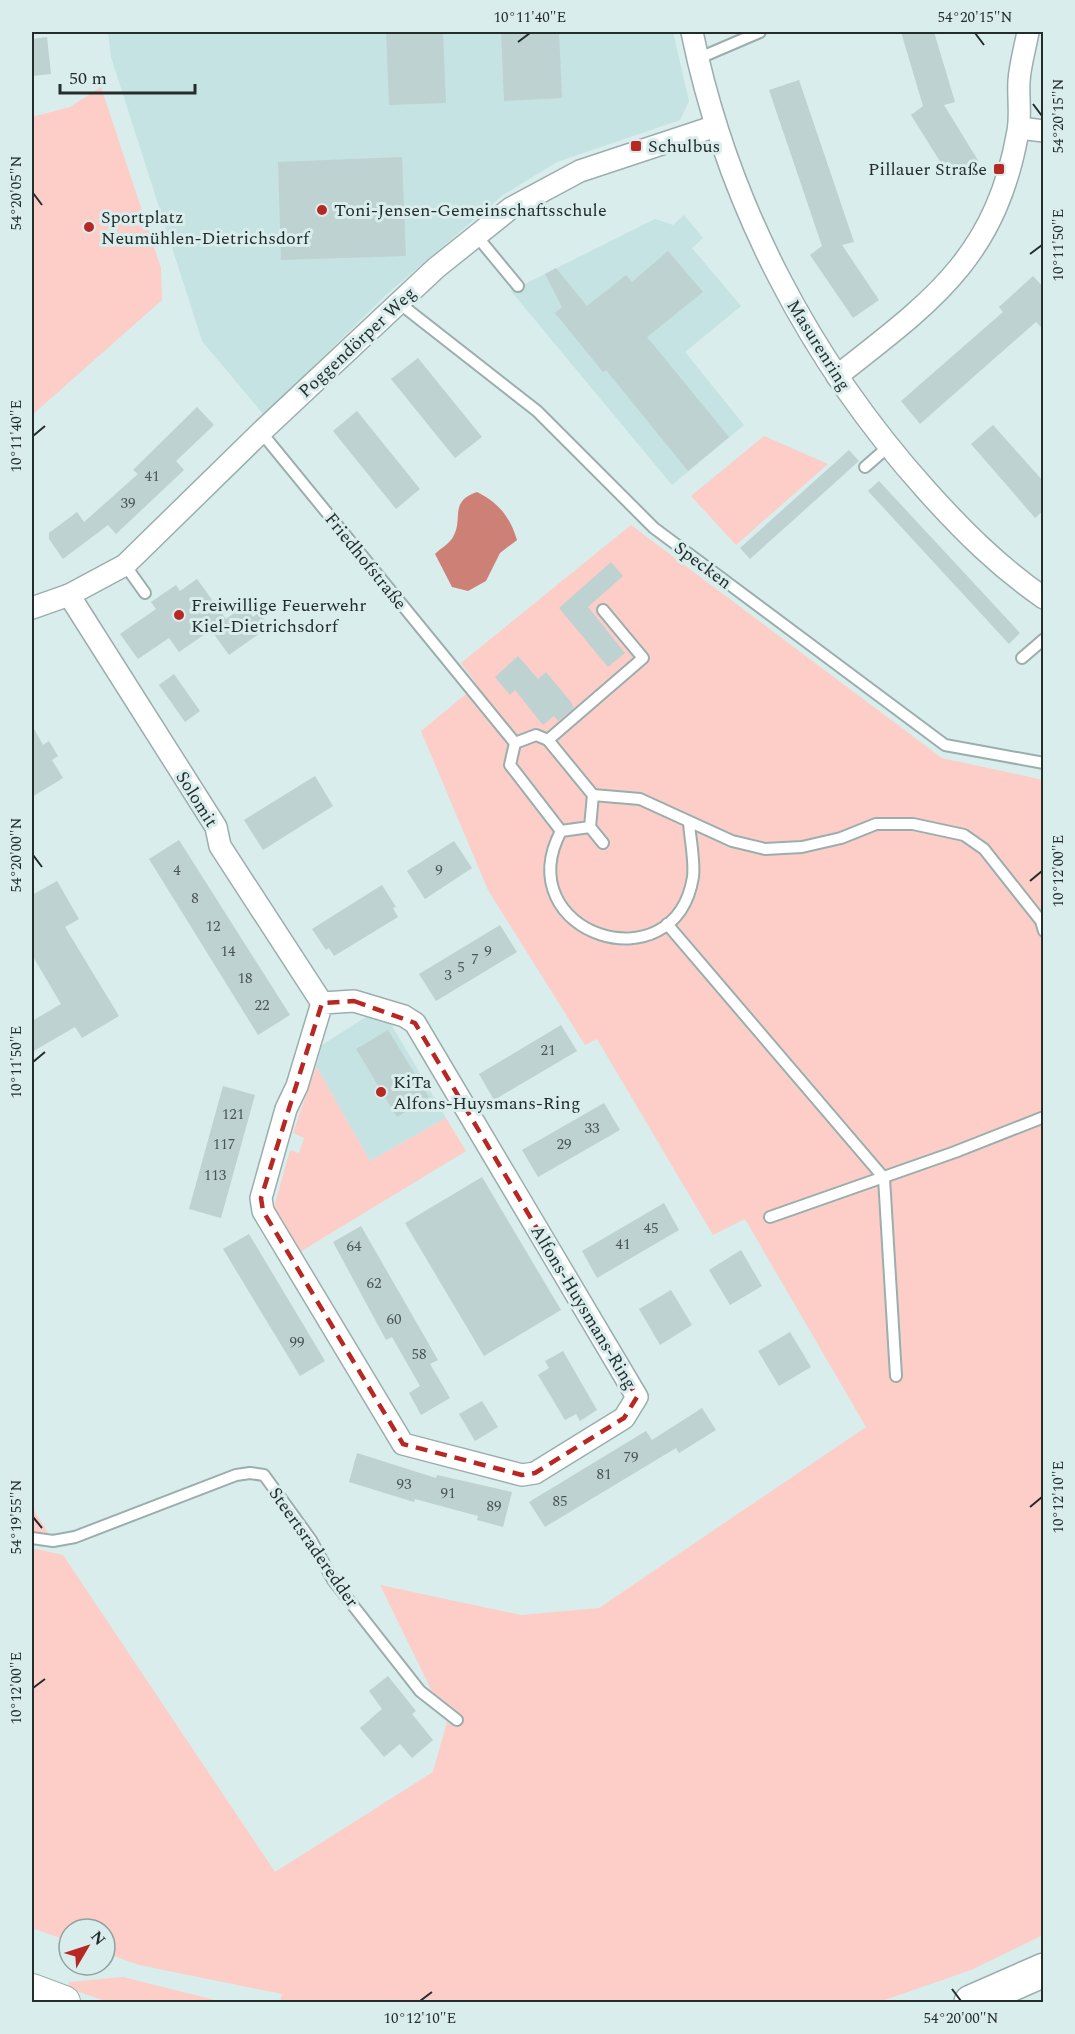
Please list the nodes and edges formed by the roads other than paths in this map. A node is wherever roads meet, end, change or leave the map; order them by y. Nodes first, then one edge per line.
1 (692, 32) edge
2 (760, 32) edge
3 (1028, 32) edge
4 (697, 59) junction
5 (716, 126) junction
6 (1019, 128) junction
7 (1044, 131) edge
8 (475, 234) junction
9 (518, 286) dead end
10 (399, 303) junction
11 (837, 376) junction
12 (261, 432) junction
13 (888, 447) junction
14 (865, 467) dead end
15 (125, 565) junction
16 (145, 593) dead end
17 (69, 595) junction
18 (1044, 598) edge
19 (32, 608) edge
20 (603, 610) dead end
21 (1044, 639) edge
22 (1022, 658) dead end
23 (548, 740) junction
24 (515, 743) junction
25 (1044, 763) edge
26 (593, 795) junction
27 (689, 822) junction
28 (590, 827) junction
29 (561, 831) junction
30 (603, 843) dead end
31 (667, 924) junction
32 (1044, 931) edge
33 (322, 1003) junction
34 (1044, 1117) edge
35 (884, 1178) junction
36 (770, 1217) dead end
37 (896, 1376) dead end
38 (32, 1538) edge
39 (457, 1720) dead end
40 (1044, 1970) edge
41 (32, 1990) edge
42 (64, 2002) edge
43 (971, 2002) edge

1 - 4 street, Masurenring
2 - 4 lane
3 - 6 street
4 - 5 street, Masurenring
5 - 8 street, Poggendörper Weg
5 - 11 street, Masurenring
6 - 7 street
6 - 11 street
8 - 9 lane
8 - 10 street, Poggendörper Weg
10 - 12 street, Poggendörper Weg
10 - 25 lane, Specken
11 - 13 street, Masurenring
12 - 15 street, Poggendörper Weg
12 - 24 lane, Friedhofstraße
13 - 14 lane
13 - 18 street, Masurenring
15 - 16 lane
15 - 17 street, Poggendörper Weg
17 - 19 street, Poggendörper Weg
17 - 33 street, Solomit
20 - 23 lane
21 - 22 lane
23 - 24 lane
23 - 26 lane
24 - 29 lane
26 - 27 lane
26 - 28 lane
27 - 31 lane
27 - 32 lane
28 - 29 lane
28 - 30 lane
29 - 31 lane
31 - 35 lane
33 - 33 street, Alfons-Huysmans-Ring
34 - 35 lane
35 - 36 lane
35 - 37 lane
38 - 39 lane, Steertsraderedder
40 - 43 highway
41 - 42 main road

